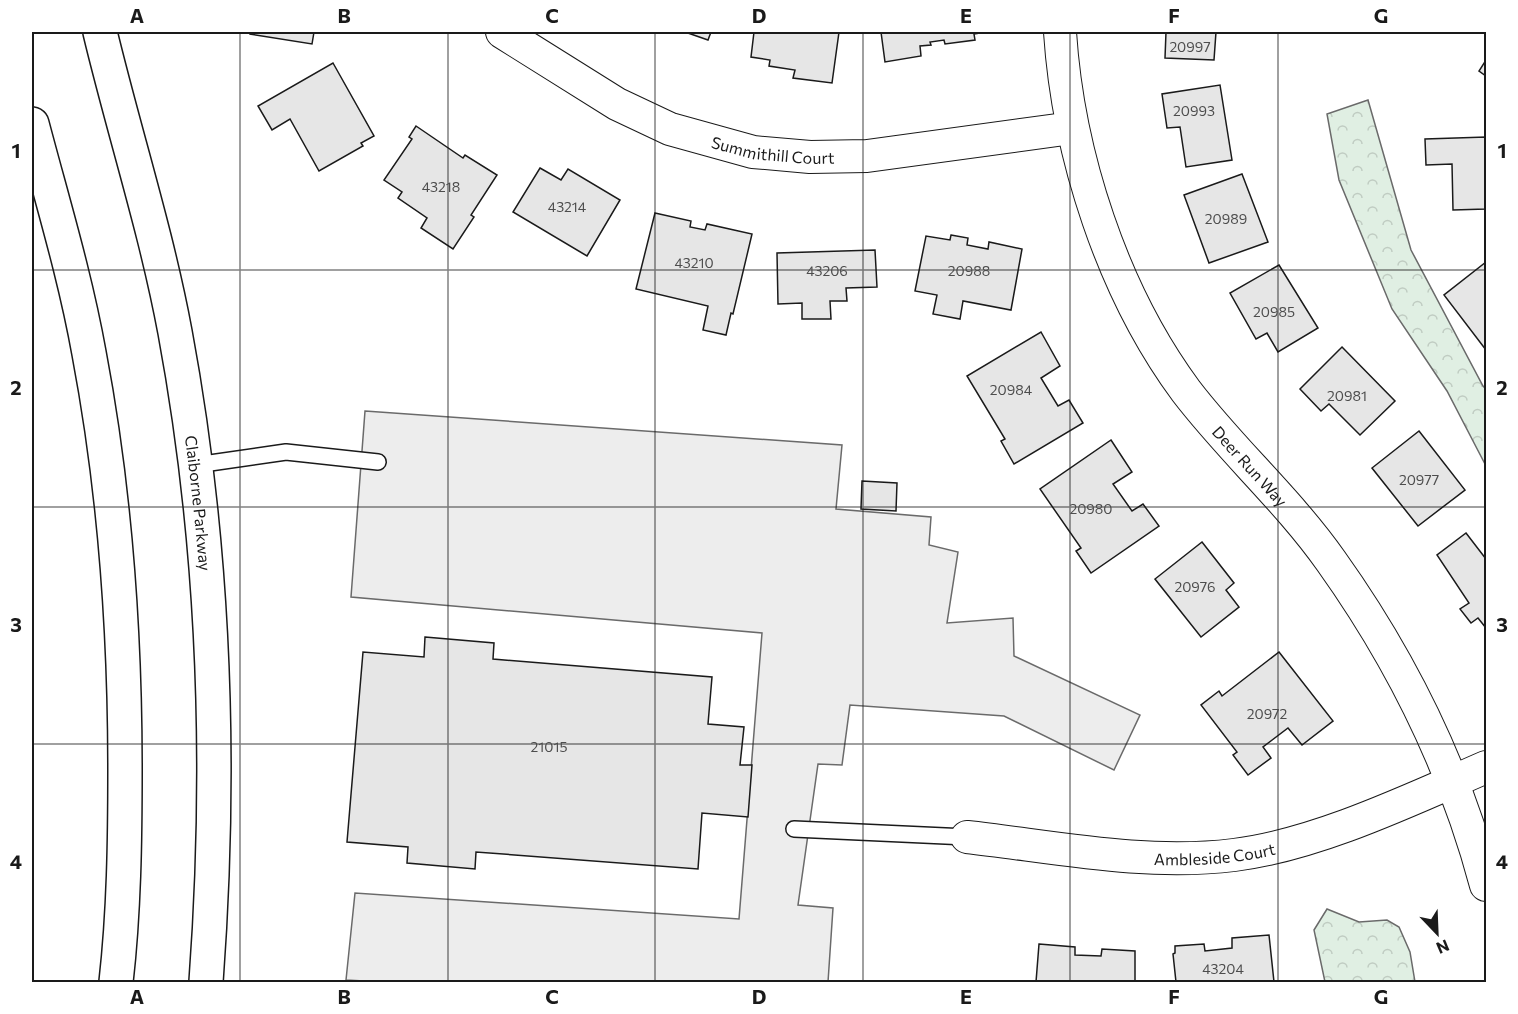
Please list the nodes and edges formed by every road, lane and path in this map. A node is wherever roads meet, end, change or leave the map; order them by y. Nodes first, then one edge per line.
1 (100, 32) edge
2 (502, 32) edge
3 (1060, 32) edge
4 (32, 124) edge
5 (1072, 128) junction
6 (378, 462) dead end
7 (196, 465) junction
8 (1486, 767) edge
9 (1452, 782) junction
10 (794, 829) dead end
11 (967, 837) joint
12 (1486, 885) edge
13 (116, 982) edge
14 (206, 982) edge

1 - 7 main road, Claiborne Parkway
2 - 5 street, Summithill Court
3 - 5 street, Deer Run Way
4 - 13 main road
5 - 9 street, Deer Run Way
6 - 7 lane
7 - 14 main road, Claiborne Parkway
8 - 9 street, Ambleside Court
9 - 11 street, Ambleside Court
9 - 12 street, Deer Run Way
10 - 11 lane

